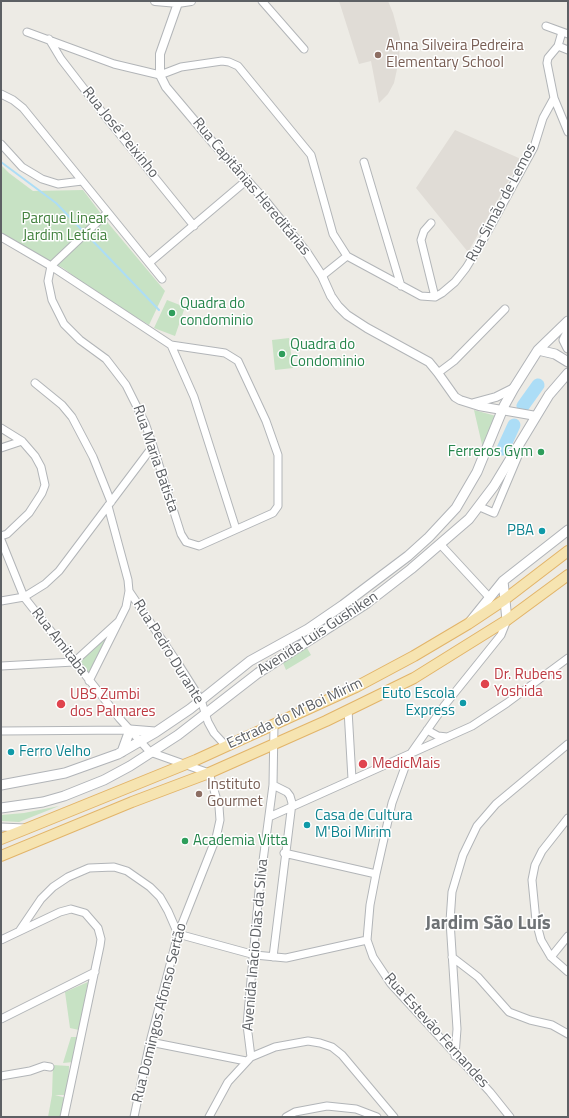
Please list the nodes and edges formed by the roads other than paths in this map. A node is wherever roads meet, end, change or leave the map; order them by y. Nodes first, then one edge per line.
1 (155, 1) edge
2 (190, 1) edge
3 (262, 1) edge
4 (178, 3) junction
5 (546, 26) dead end
6 (27, 32) dead end
7 (565, 33) edge
8 (49, 39) junction
9 (558, 46) junction
10 (304, 49) dead end
11 (568, 50) edge
12 (160, 75) junction
13 (1, 94) edge
14 (554, 98) junction
15 (568, 132) edge
16 (1, 144) edge
17 (364, 162) dead end
18 (247, 180) junction
19 (82, 181) junction
20 (107, 213) junction
21 (431, 223) dead end
22 (194, 226) junction
23 (1, 237) edge
24 (347, 256) junction
25 (149, 263) junction
26 (51, 266) junction
27 (322, 276) junction
28 (162, 279) dead end
29 (401, 286) junction
30 (435, 297) junction
31 (505, 309) dead end
32 (568, 321) edge
33 (568, 332) edge
34 (171, 345) junction
35 (568, 348) edge
36 (538, 350) junction
37 (568, 362) edge
38 (438, 373) junction
39 (568, 373) edge
40 (35, 383) dead end
41 (514, 388) junction
42 (470, 404) junction
43 (502, 410) junction
44 (536, 416) junction
45 (1, 428) edge
46 (520, 440) junction
47 (22, 441) junction
48 (153, 446) junction
49 (3, 447) edge
50 (1, 456) edge
51 (110, 504) junction
52 (480, 507) junction
53 (236, 529) junction
54 (568, 530) edge
55 (1, 536) edge
56 (1, 540) edge
57 (440, 544) junction
58 (568, 551) edge
59 (568, 575) edge
60 (503, 582) junction
61 (129, 591) junction
62 (24, 597) junction
63 (489, 597) junction
64 (504, 600) junction
65 (1, 601) edge
66 (507, 620) junction
67 (119, 621) junction
68 (468, 624) junction
69 (568, 658) edge
70 (74, 662) junction
71 (1, 666) edge
72 (89, 681) junction
73 (201, 700) junction
74 (348, 710) junction
75 (205, 714) junction
76 (274, 725) junction
77 (130, 730) junction
78 (427, 730) junction
79 (1, 731) edge
80 (156, 732) junction
81 (448, 737) junction
82 (140, 741) junction
83 (274, 744) junction
84 (568, 744) edge
85 (226, 746) junction
86 (150, 752) junction
87 (120, 753) junction
88 (409, 756) junction
89 (184, 765) junction
90 (209, 773) junction
91 (352, 780) junction
92 (273, 785) junction
93 (1, 786) edge
94 (1, 808) edge
95 (290, 809) junction
96 (269, 817) junction
97 (568, 818) edge
98 (1, 827) edge
99 (28, 828) junction
100 (1, 839) edge
101 (284, 853) junction
102 (1, 856) edge
103 (376, 874) junction
104 (20, 930) junction
105 (178, 934) junction
106 (568, 936) edge
107 (1, 940) edge
108 (367, 940) junction
109 (254, 955) junction
110 (272, 957) junction
111 (452, 957) junction
112 (551, 957) junction
113 (95, 972) junction
114 (568, 972) edge
115 (1, 1019) edge
116 (568, 1034) edge
117 (150, 1042) junction
118 (455, 1056) junction
119 (248, 1059) junction
120 (50, 1067) dead end
121 (1, 1076) edge
122 (64, 1117) edge
123 (134, 1117) edge
124 (209, 1117) edge
125 (286, 1117) edge
126 (377, 1117) edge
127 (394, 1117) edge
128 (510, 1117) edge

1 - 4 street
2 - 4 street
3 - 10 street
4 - 12 street
5 - 7 street
6 - 8 street
7 - 9 street
8 - 12 street
8 - 22 street, Rua José Peixinho
9 - 11 street
9 - 14 street
12 - 18 street, Rua Capitânias Hereditárias
12 - 24 street
13 - 19 street
14 - 15 street
14 - 30 street, Rua Simão de Lemos
16 - 19 street
17 - 29 street
18 - 22 street
18 - 27 street, Rua Capitânias Hereditárias
19 - 20 street
20 - 25 street
20 - 26 street
21 - 30 street
22 - 25 street
23 - 26 street
24 - 27 street
24 - 29 street
25 - 28 street
26 - 34 street
26 - 48 street, Rua Maria Batista
27 - 38 street, Rua Capitânias Hereditárias
29 - 30 street
31 - 38 street
32 - 36 main road, Avenida Luis Gushiken
33 - 35 main road
34 - 53 street
34 - 53 street
36 - 37 main road
36 - 41 main road, Avenida Luis Gushiken
38 - 42 street, Rua Capitânias Hereditárias
39 - 44 main road, Avenida Luis Gushiken
40 - 51 street, Rua Pedro Durante
41 - 42 street
41 - 43 main road, Avenida Luis Gushiken
42 - 43 street, Rua Capitânias Hereditárias
43 - 44 street, Rua Capitânias Hereditárias
43 - 73 main road, Avenida Luis Gushiken
44 - 46 main road, Avenida Luis Gushiken
45 - 47 street
46 - 52 main road, Avenida Luis Gushiken
46 - 52 street
47 - 49 street
47 - 55 street
48 - 51 street
48 - 53 street, Rua Maria Batista
49 - 50 street
51 - 61 street, Rua Pedro Durante
51 - 62 street
52 - 57 main road, Avenida Luis Gushiken
54 - 60 main road
56 - 62 street, Rua Amitaba
57 - 63 street
57 - 75 main road, Avenida Luis Gushiken
58 - 64 main road, Estrada do M'Boi Mirim
59 - 66 main road, Estrada do M'Boi Mirim
60 - 63 main road
60 - 64 main road
61 - 67 street
61 - 73 street, Rua Pedro Durante
62 - 65 street
62 - 70 street, Rua Amitaba
63 - 68 main road
64 - 66 main road
64 - 68 main road, Estrada do M'Boi Mirim
66 - 74 main road, Estrada do M'Boi Mirim
66 - 78 street, Rua Estevão Fernandes
67 - 70 street
67 - 72 street
68 - 76 main road, Estrada do M'Boi Mirim
69 - 81 street
70 - 71 street
70 - 72 street, Rua Amitaba
72 - 77 street, Rua Amitaba
73 - 75 street, Rua Pedro Durante
73 - 80 main road, Avenida Luis Gushiken
74 - 83 main road, Estrada do M'Boi Mirim
74 - 91 street
75 - 85 street, Rua Pedro Durante
75 - 86 main road, Avenida Luis Gushiken
76 - 83 street, Avenida Inácio Dias da Silva
76 - 85 main road, Estrada do M'Boi Mirim
77 - 79 street
77 - 80 main road
77 - 82 street, Rua Amitaba
77 - 87 main road
78 - 81 street
78 - 88 street, Rua Estevão Fernandes
80 - 82 main road, Avenida Luis Gushiken
81 - 88 street
82 - 86 street, Rua Amitaba
82 - 87 main road, Avenida Luis Gushiken
83 - 90 main road, Estrada do M'Boi Mirim
83 - 92 street, Avenida Inácio Dias da Silva
84 - 111 street
85 - 89 main road, Estrada do M'Boi Mirim
86 - 89 street
86 - 94 main road, Avenida Luis Gushiken
87 - 93 main road
88 - 91 street
88 - 103 street, Rua Estevão Fernandes
89 - 90 street
89 - 99 main road, Estrada do M'Boi Mirim
90 - 102 main road, Estrada do M'Boi Mirim
90 - 105 street, Rua Domingos Afonso Sertão
91 - 95 street
92 - 95 street, Avenida Inácio Dias da Silva
92 - 96 street, Avenida Inácio Dias da Silva
95 - 96 street
95 - 101 street, Avenida Inácio Dias da Silva
96 - 109 street, Avenida Inácio Dias da Silva
97 - 112 street
98 - 99 street
99 - 100 main road, Estrada do M'Boi Mirim
101 - 103 street
101 - 110 street, Avenida Inácio Dias da Silva
103 - 108 street, Rua Estevão Fernandes
104 - 105 street
104 - 107 street
104 - 113 street
105 - 109 street
105 - 117 street, Rua Domingos Afonso Sertão
106 - 112 street
108 - 110 street
108 - 118 street, Rua Estevão Fernandes
109 - 110 street
109 - 119 street, Avenida Inácio Dias da Silva
111 - 116 street
111 - 118 street
112 - 114 street
113 - 115 street
113 - 122 street
117 - 119 street
117 - 123 street, Rua Domingos Afonso Sertão
118 - 128 street, Rua Estevão Fernandes
119 - 124 street
119 - 127 street
120 - 121 street
125 - 126 street

